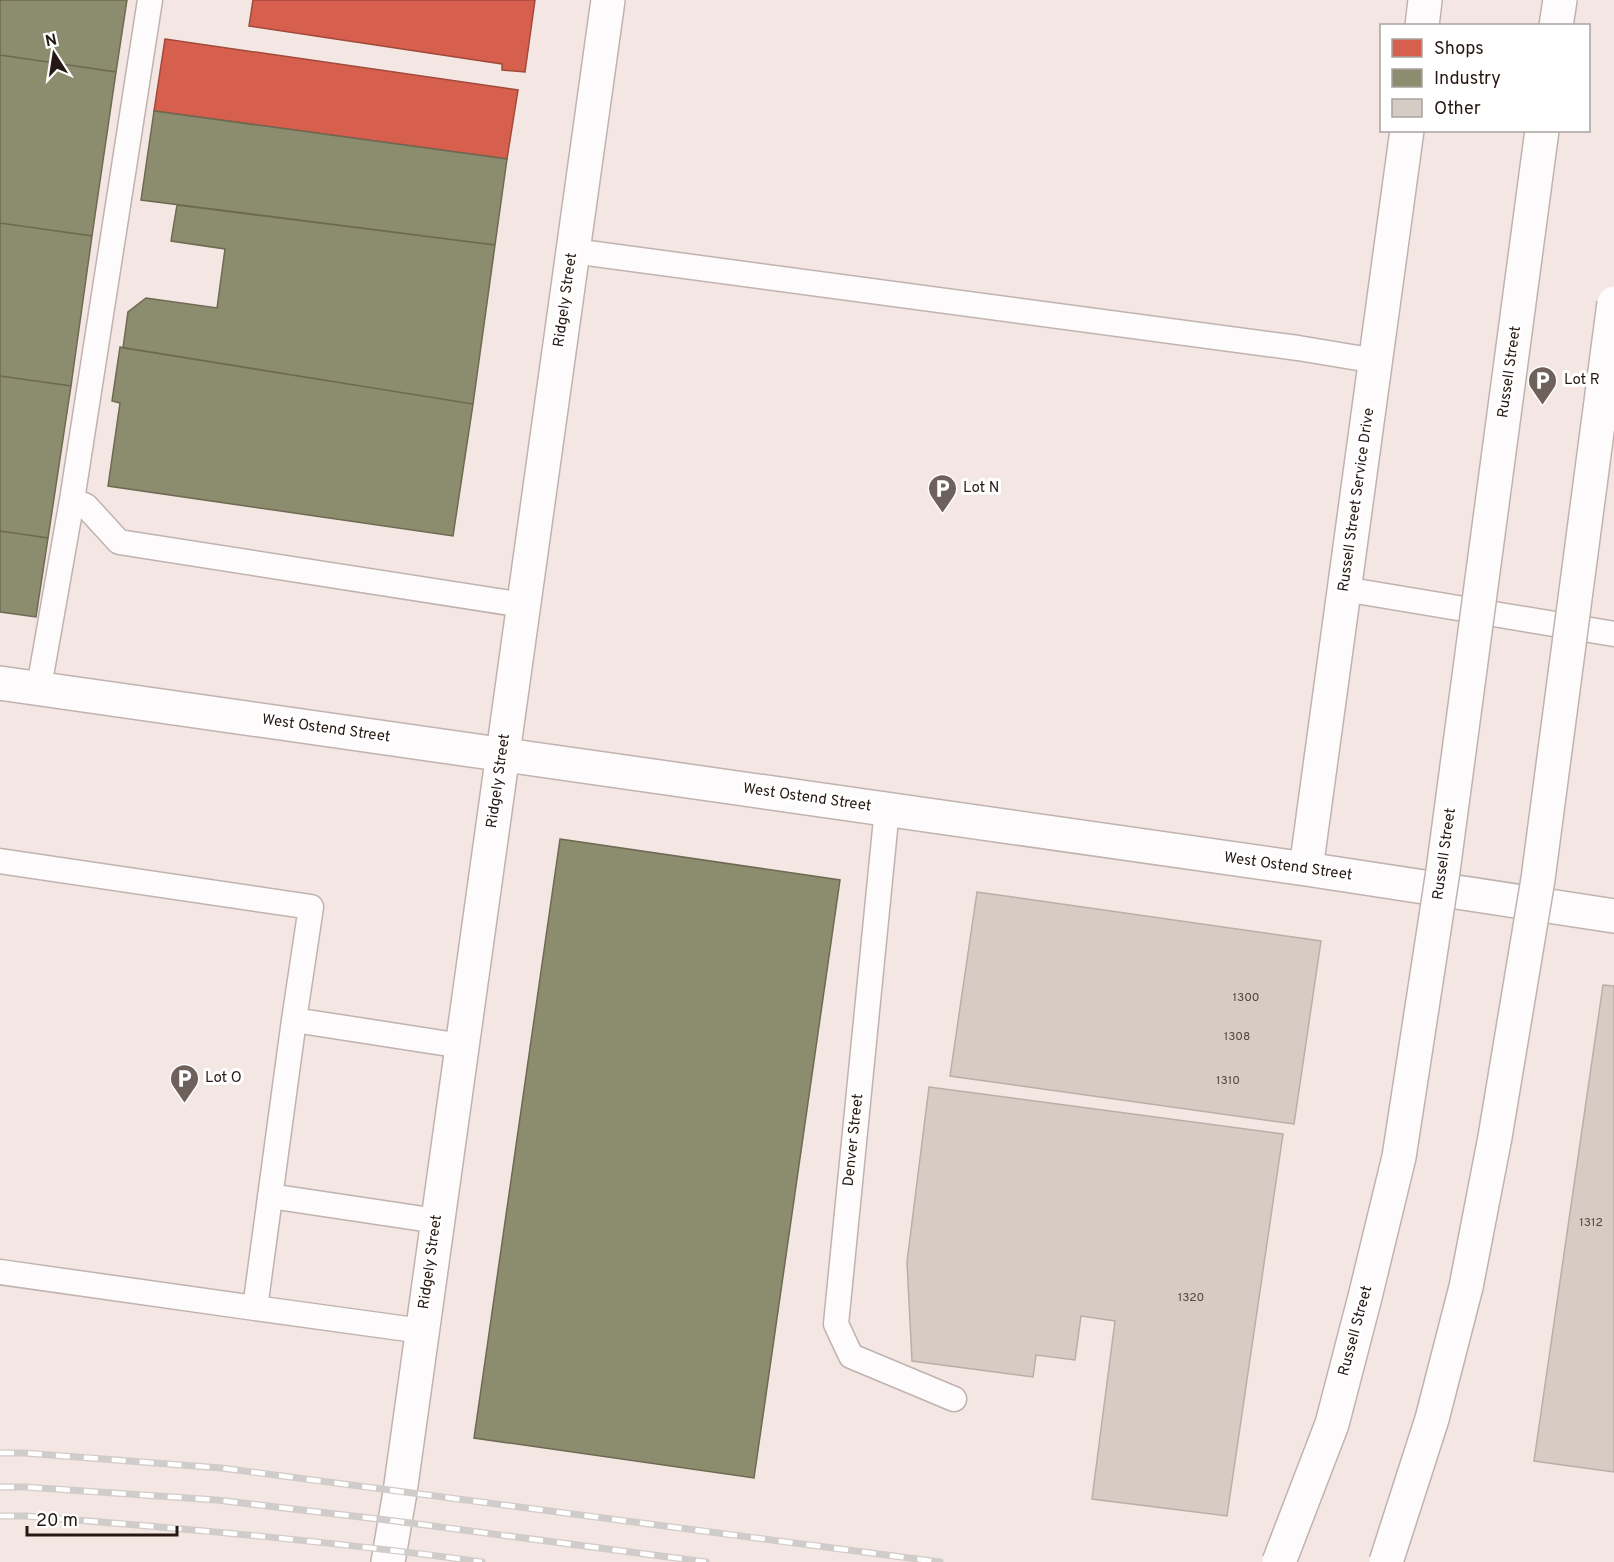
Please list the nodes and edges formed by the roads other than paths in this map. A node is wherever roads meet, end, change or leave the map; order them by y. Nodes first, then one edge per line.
1 (150, 0) edge
2 (608, 0) edge
3 (1425, 0) edge
4 (1560, 0) edge
5 (1422, 24) edge
6 (1556, 24) edge
7 (1407, 132) edge
8 (1542, 132) edge
9 (573, 251) junction
10 (1614, 303) edge
11 (1376, 360) junction
12 (72, 501) junction
13 (1344, 589) junction
14 (523, 605) junction
15 (1614, 634) edge
16 (0, 682) edge
17 (39, 687) junction
18 (503, 754) junction
19 (887, 809) junction
20 (0, 861) edge
21 (1306, 869) junction
22 (1614, 916) edge
23 (294, 1020) junction
24 (462, 1046) junction
25 (270, 1196) junction
26 (437, 1221) junction
27 (0, 1272) edge
28 (255, 1308) junction
29 (422, 1331) junction
30 (954, 1399) dead end
31 (388, 1562) edge
32 (1279, 1562) edge
33 (1386, 1562) edge

1 - 12 lane
2 - 9 street, Ridgely Street
3 - 5 street
4 - 6 street
7 - 11 street, Russell Street Service Drive
8 - 32 street, Russell Street, bridge
9 - 11 lane
9 - 14 street, Ridgely Street
10 - 33 street, bridge
11 - 13 street, Russell Street Service Drive
12 - 14 lane
12 - 17 lane
13 - 15 lane
13 - 21 street, Russell Street Service Drive
14 - 18 street, Ridgely Street
16 - 17 street, West Ostend Street
17 - 18 street, West Ostend Street
18 - 19 street, West Ostend Street
18 - 24 street, Ridgely Street
19 - 21 street, West Ostend Street
19 - 30 lane, Denver Street
20 - 23 lane
21 - 22 street, West Ostend Street
23 - 24 lane
23 - 25 lane
24 - 26 street, Ridgely Street
25 - 26 lane
25 - 28 lane
26 - 29 street, Ridgely Street
27 - 28 lane
28 - 29 lane
29 - 31 street, Ridgely Street

